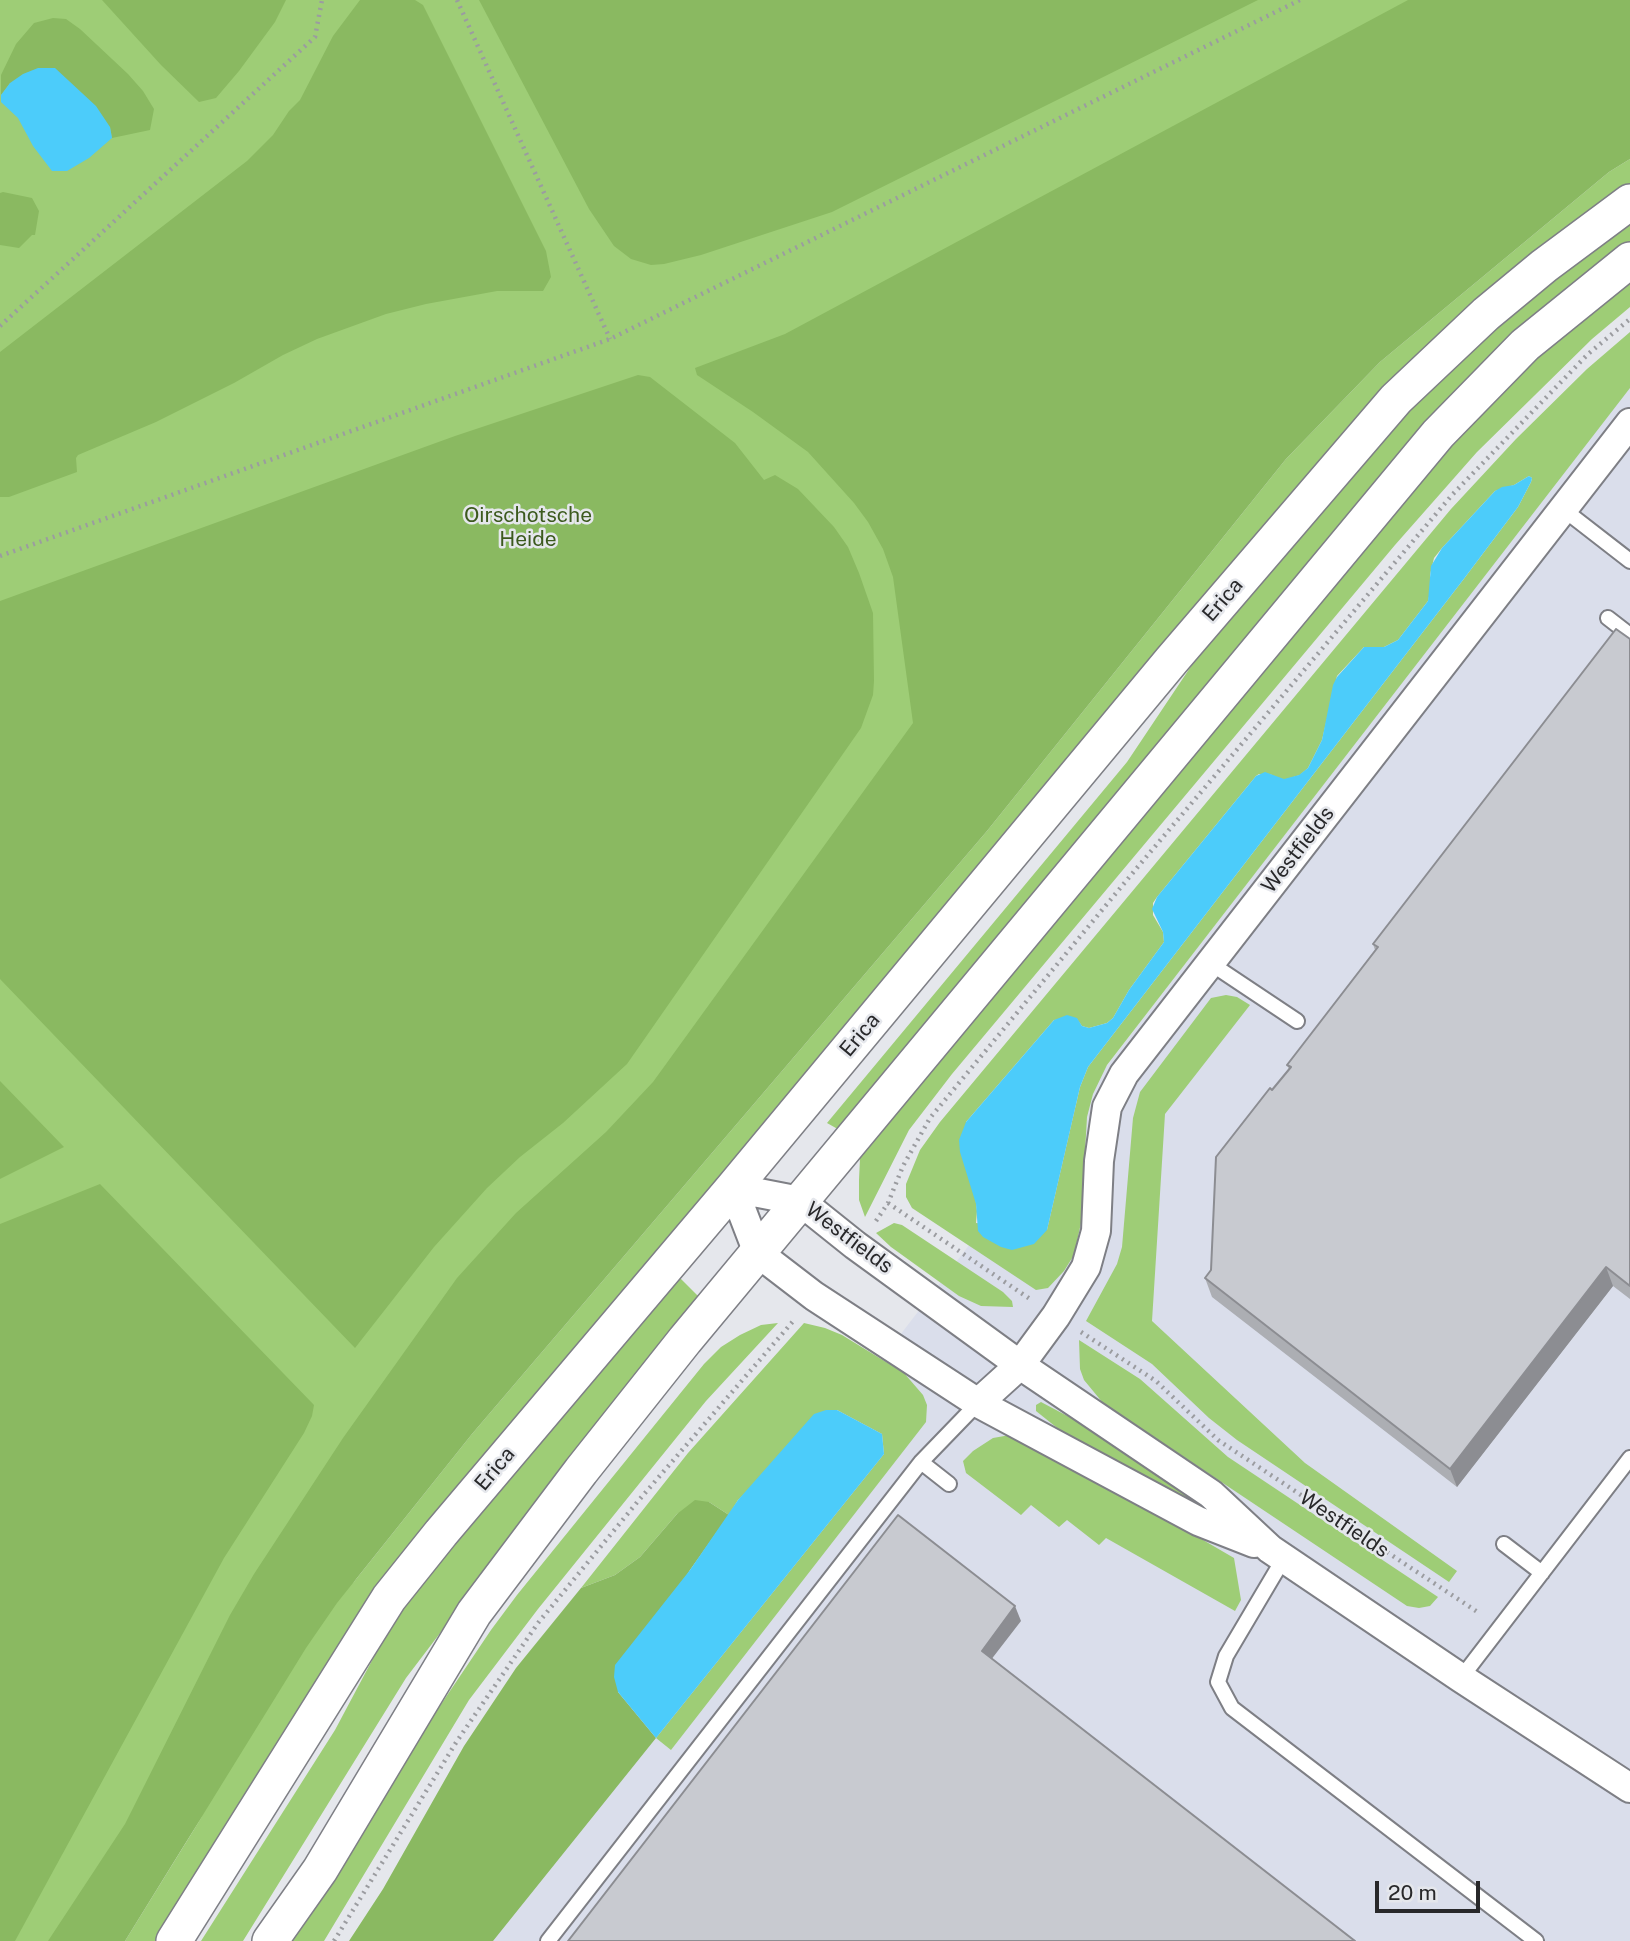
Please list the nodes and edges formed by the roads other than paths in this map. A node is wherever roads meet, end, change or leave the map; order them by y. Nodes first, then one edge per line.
1 (1630, 202) edge
2 (1630, 260) edge
3 (1630, 423) edge
4 (1563, 509) junction
5 (1630, 561) edge
6 (1608, 618) dead end
7 (1630, 635) edge
8 (1210, 963) junction
9 (1297, 1021) dead end
10 (733, 1188) junction
11 (800, 1201) junction
12 (758, 1253) junction
13 (1020, 1366) junction
14 (978, 1402) junction
15 (1630, 1458) edge
16 (921, 1462) junction
17 (949, 1484) dead end
18 (1504, 1544) dead end
19 (1277, 1554) junction
20 (1542, 1573) junction
21 (1461, 1678) junction
22 (1630, 1788) edge
23 (174, 1941) edge
24 (270, 1941) edge
25 (548, 1941) edge
26 (1536, 1941) edge

1 - 10 street, Erica
2 - 11 street
3 - 4 street, Westfields
4 - 5 lane
4 - 8 street, Westfields
6 - 7 lane
8 - 9 lane
8 - 13 street, Westfields
10 - 11 street, Westfields
10 - 12 street
10 - 23 street, Erica
11 - 12 street
11 - 13 street, Westfields
12 - 14 street, Westfields
12 - 24 street
13 - 14 street, Westfields
13 - 19 street, Westfields
14 - 16 lane
14 - 19 street, Westfields
15 - 20 lane
16 - 17 lane
16 - 25 lane
18 - 20 lane
19 - 21 street, Westfields
19 - 26 lane
20 - 21 lane
21 - 22 street, Westfields

